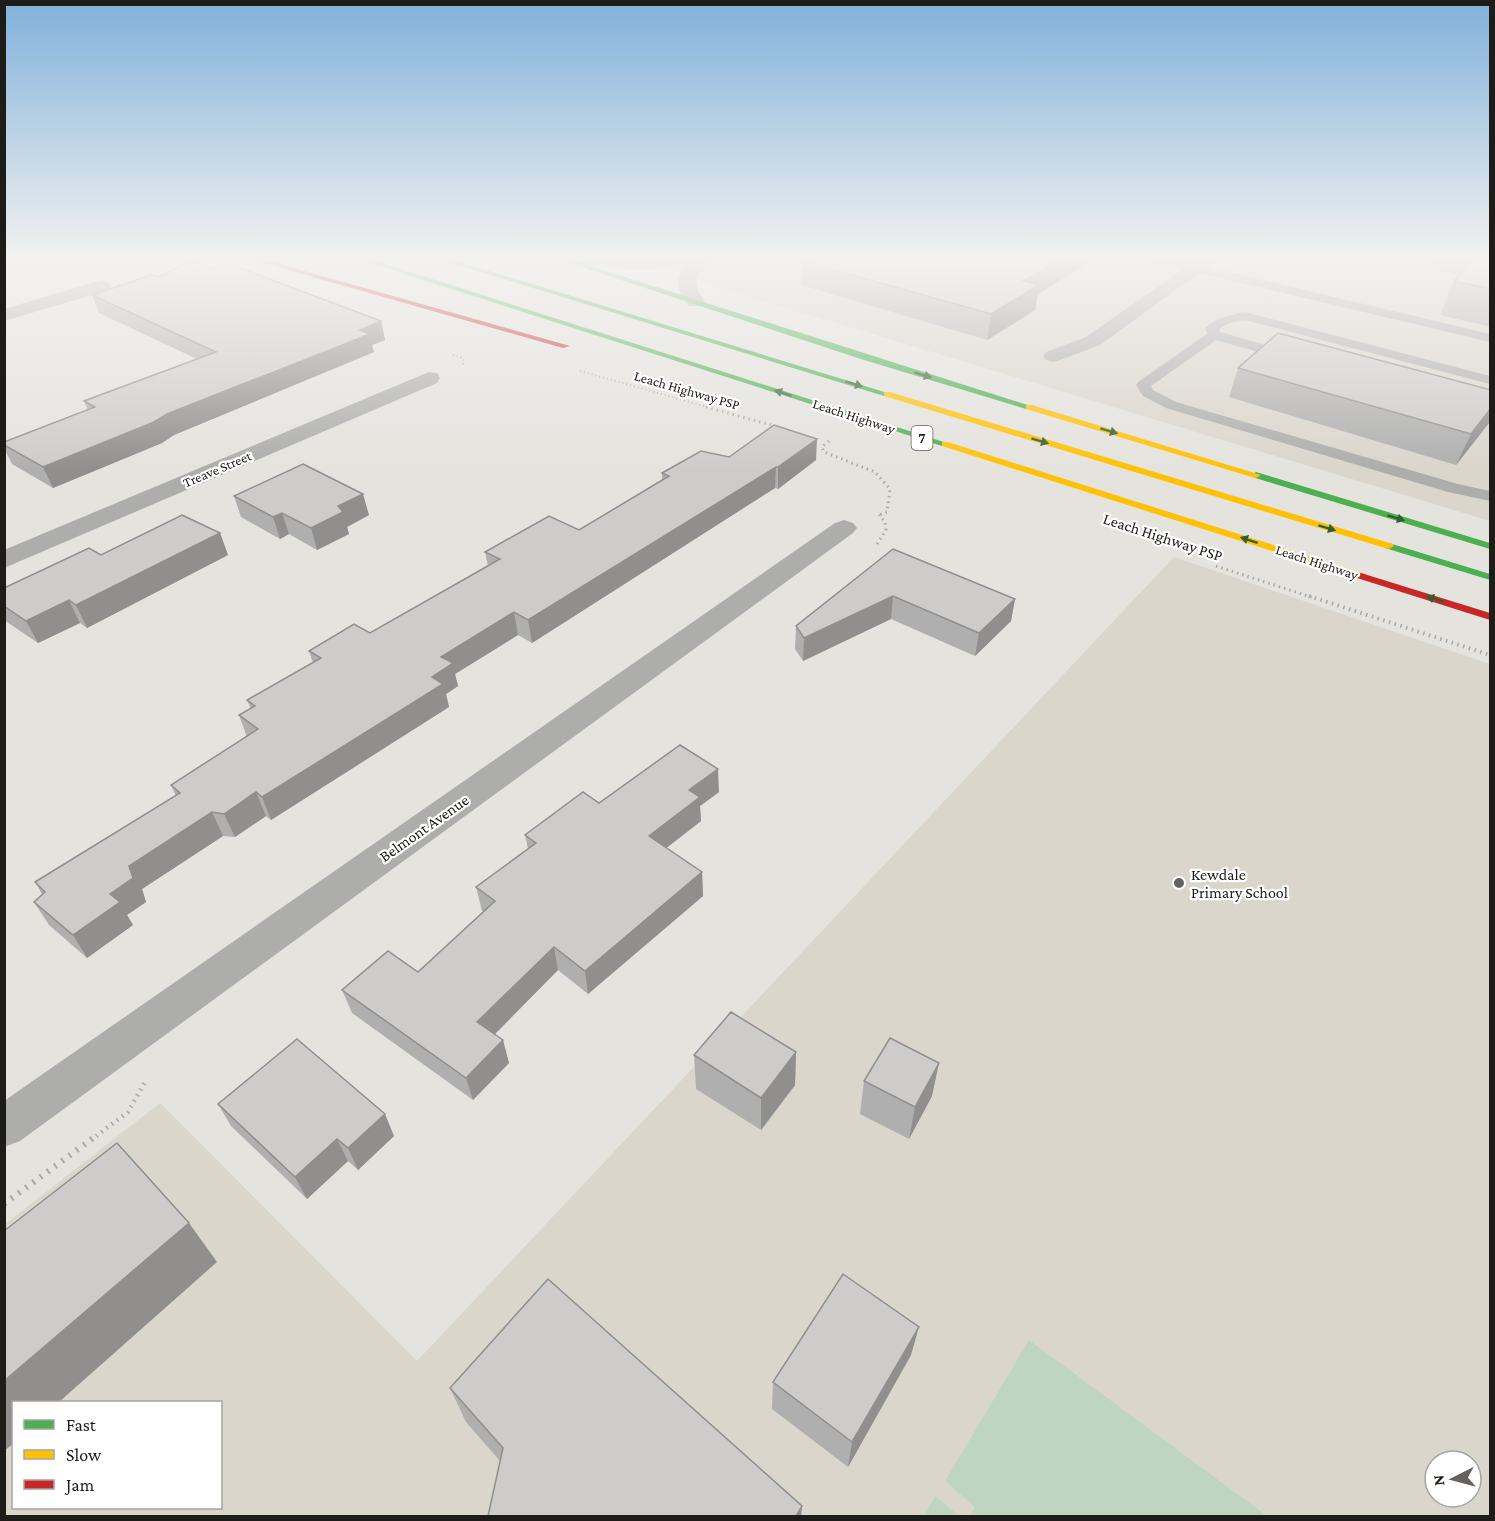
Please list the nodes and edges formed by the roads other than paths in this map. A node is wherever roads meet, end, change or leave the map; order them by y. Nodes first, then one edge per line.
1 (501, 328) edge
2 (578, 328) edge
3 (670, 328) edge
4 (775, 328) edge
5 (1111, 328) edge
6 (1212, 328) edge
7 (1291, 328) edge
8 (1390, 328) edge
9 (1448, 328) edge
10 (1410, 333) dead end
11 (1214, 335) junction
12 (1491, 338) edge
13 (576, 349) dead end
14 (1053, 356) dead end
15 (1306, 361) edge
16 (429, 378) dead end
17 (1491, 380) edge
18 (759, 400) dead end
19 (1491, 496) edge
20 (1113, 498) junction
21 (844, 528) road end
22 (1491, 546) edge
23 (4, 560) edge
24 (1491, 577) edge
25 (1491, 617) edge
26 (4, 1127) edge

1 - 13 highway
20 -> 2 highway, Leach Highway / 7
3 -> 24 highway, Leach Highway / 7
4 -> 22 highway
5 - 14 street
6 - 11 lane
7 - 17 lane
8 - 10 lane
9 - 12 lane
11 - 15 lane
11 - 19 lane
16 - 23 street, Treave Street
18 - 20 highway
25 -> 20 highway, Leach Highway / 7
21 - 26 street, Belmont Avenue

